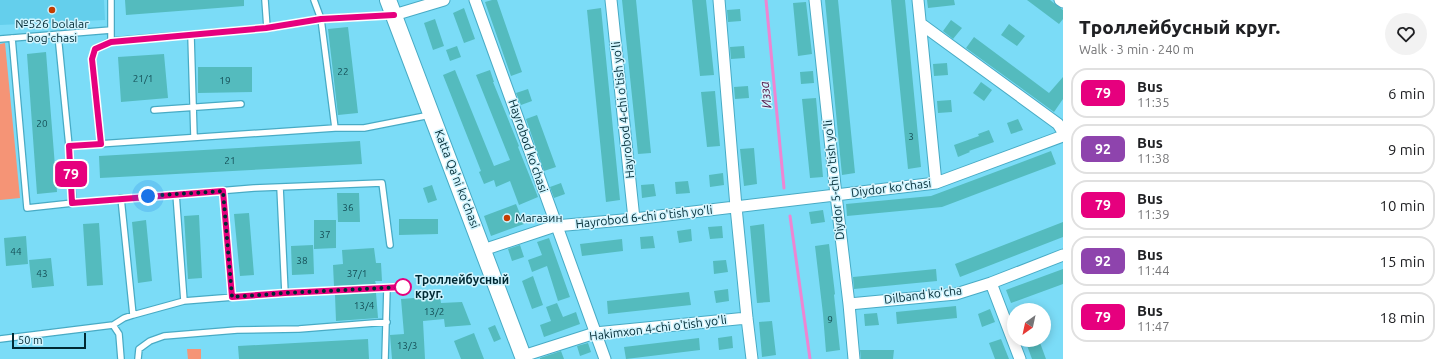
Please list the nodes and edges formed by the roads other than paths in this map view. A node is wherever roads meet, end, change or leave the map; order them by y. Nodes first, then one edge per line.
1 (110, 0) edge
2 (265, 0) edge
3 (314, 0) edge
4 (444, 0) edge
5 (475, 0) edge
6 (611, 0) edge
7 (719, 0) edge
8 (815, 0) edge
9 (918, 0) edge
10 (1060, 0) edge
11 (1063, 2) edge
12 (391, 7) edge
13 (321, 19) junction
14 (921, 24) junction
15 (266, 28) junction
16 (111, 30) junction
17 (58, 35) junction
18 (191, 36) junction
19 (12, 38) junction
20 (0, 39) edge
21 (111, 42) junction
22 (241, 104) dead end
23 (194, 108) junction
24 (154, 110) dead end
25 (432, 115) junction
26 (335, 128) junction
27 (1063, 132) edge
28 (1063, 136) edge
29 (194, 137) junction
30 (101, 144) junction
31 (69, 146) junction
32 (936, 183) junction
33 (280, 187) junction
34 (223, 191) junction
35 (176, 194) junction
36 (836, 195) junction
37 (120, 198) junction
38 (72, 203) junction
39 (736, 206) junction
40 (634, 219) junction
41 (556, 226) junction
42 (390, 244) dead end
43 (483, 250) junction
44 (1063, 255) edge
45 (991, 283) junction
46 (403, 287) dead end
47 (387, 288) junction
48 (285, 293) junction
49 (232, 297) junction
50 (184, 301) junction
51 (849, 304) junction
52 (133, 314) junction
53 (747, 318) junction
54 (387, 322) junction
55 (113, 325) junction
56 (595, 333) junction
57 (0, 339) edge
58 (524, 358) edge
59 (122, 359) edge
60 (138, 359) edge
61 (385, 359) edge
62 (605, 359) edge
63 (752, 359) edge
64 (854, 359) edge
65 (1020, 359) edge

1 - 16 lane
2 - 15 lane
3 - 13 lane
4 - 12 street
5 - 41 street, Hayrobod ko'chasi
6 - 40 street, Hayrobod 4-chi o'tish yo'li
7 - 39 street
8 - 36 street, Diydor 5-chi o'tish yo'li
9 - 14 street
10 - 11 street
12 - 13 lane
12 - 25 main road, Katta Qa'ni ko'chasi
13 - 15 lane
13 - 26 lane
14 - 27 street
14 - 32 street
15 - 18 lane
16 - 17 lane
16 - 21 lane
17 - 19 lane
17 - 31 lane
18 - 21 lane
18 - 23 lane
19 - 20 lane
19 - 38 lane
21 - 30 lane
22 - 23 lane
23 - 24 lane
23 - 29 lane
25 - 26 lane
25 - 43 main road, Katta Qa'ni ko'chasi
26 - 29 lane
28 - 32 street, Diydor ko'chasi
29 - 30 lane
30 - 31 lane
31 - 38 lane
32 - 36 street, Diydor ko'chasi
33 - 34 lane
33 - 42 lane
33 - 48 lane
34 - 35 lane
34 - 49 lane
35 - 37 lane
35 - 50 lane
36 - 39 street, Diydor ko'chasi
36 - 51 street, Diydor 5-chi o'tish yo'li
37 - 38 lane
37 - 52 lane
39 - 40 street, Hayrobod 6-chi o'tish yo'li
39 - 53 street
40 - 41 street, Hayrobod 6-chi o'tish yo'li
41 - 43 street, Hayrobod 6-chi o'tish yo'li
41 - 56 street, Hayrobod ko'chasi
43 - 58 main road, Katta Qa'ni ko'chasi
44 - 45 street, Dilband ko'cha
45 - 51 street, Dilband ko'cha
45 - 65 street
46 - 47 lane
47 - 48 lane
47 - 54 lane
48 - 49 lane
49 - 50 lane
50 - 52 lane
51 - 64 street, Diydor 5-chi o'tish yo'li
52 - 55 lane
53 - 56 street, Hakimxon 4-chi o'tish yo'li
53 - 63 street
54 - 60 lane
54 - 61 lane
55 - 57 lane
55 - 59 lane
56 - 58 street, Hakimxon 4-chi o'tish yo'li
56 - 62 street, Hayrobod ko'chasi

